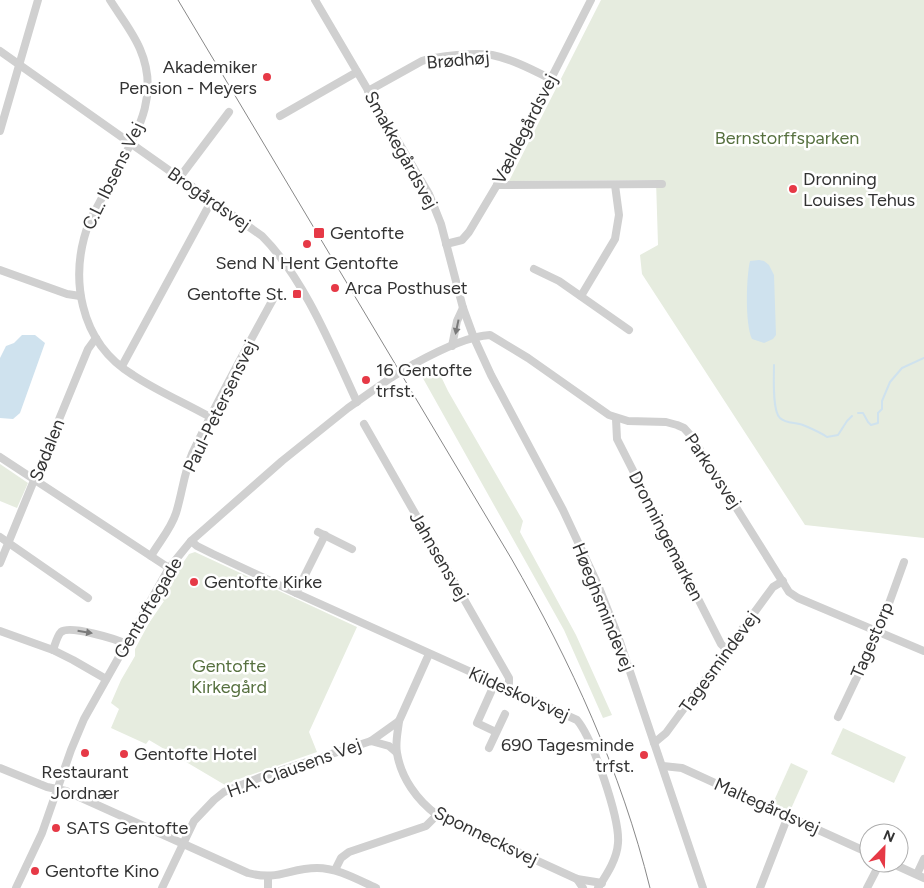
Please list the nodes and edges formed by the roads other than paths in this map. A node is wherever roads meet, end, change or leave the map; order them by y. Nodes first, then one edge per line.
1 (38, 0) edge
2 (110, 0) edge
3 (314, 0) edge
4 (591, 0) edge
5 (0, 51) edge
6 (20, 65) junction
7 (357, 72) junction
8 (551, 79) junction
9 (368, 91) junction
10 (229, 112) dead end
11 (280, 116) dead end
12 (0, 131) edge
13 (131, 143) junction
14 (180, 177) junction
15 (662, 184) dead end
16 (497, 185) junction
17 (615, 185) junction
18 (212, 200) junction
19 (446, 244) junction
20 (534, 269) dead end
21 (0, 270) edge
22 (277, 292) dead end
23 (80, 296) junction
24 (582, 296) junction
25 (463, 308) junction
26 (628, 330) dead end
27 (96, 338) junction
28 (474, 338) junction
29 (452, 346) junction
30 (122, 366) junction
31 (357, 402) junction
32 (210, 417) junction
33 (616, 419) junction
34 (364, 424) dead end
35 (0, 457) edge
36 (35, 480) junction
37 (0, 537) edge
38 (191, 541) junction
39 (9, 542) junction
40 (352, 549) dead end
41 (151, 556) junction
42 (0, 562) edge
43 (904, 562) dead end
44 (170, 568) junction
45 (783, 581) junction
46 (296, 593) junction
47 (88, 598) dead end
48 (0, 630) edge
49 (879, 631) junction
50 (126, 644) junction
51 (52, 650) junction
52 (727, 650) junction
53 (924, 651) edge
54 (429, 654) junction
55 (106, 679) junction
56 (495, 683) junction
57 (509, 688) junction
58 (505, 714) dead end
59 (838, 717) dead end
60 (399, 721) junction
61 (496, 732) junction
62 (371, 741) junction
63 (654, 743) junction
64 (489, 748) dead end
65 (396, 752) junction
66 (662, 766) junction
67 (0, 768) edge
68 (58, 790) junction
69 (437, 815) junction
70 (788, 816) junction
71 (182, 844) junction
72 (859, 848) edge
73 (924, 859) edge
74 (335, 870) junction
75 (875, 873) edge
76 (920, 876) edge
77 (268, 877) junction
78 (577, 879) junction
79 (600, 885) edge
80 (16, 888) edge
81 (162, 888) edge
82 (268, 888) edge
83 (376, 888) edge
84 (583, 888) edge
85 (703, 888) edge
86 (760, 888) edge
87 (867, 888) edge

1 - 6 street
2 - 13 street, C.L. Ibsens Vej
3 - 7 street, Smakkegårdsvej
4 - 8 street, Vældegårdsvej
5 - 6 street, Brogårdsvej
6 - 12 street
6 - 13 street, Brogårdsvej
7 - 9 street, Smakkegårdsvej
7 - 11 street
8 - 9 street, Brødhøj
8 - 16 street, Vældegårdsvej
9 - 19 street, Smakkegårdsvej
10 - 14 street
13 - 14 street, Brogårdsvej
13 - 23 street, C.L. Ibsens Vej
14 - 18 street, Brogårdsvej
15 - 17 street
16 - 17 street
16 - 19 street, Vældegårdsvej
17 - 24 street
18 - 30 street
18 - 31 street, Brogårdsvej
19 - 25 street, Smakkegårdsvej
20 - 24 street
21 - 23 street
22 - 32 street, Paul-Petersensvej
23 - 27 street, C.L. Ibsens Vej
24 - 26 street
25 - 28 street, Smakkegårdsvej
25 -> 29 street
27 - 30 street, C.L. Ibsens Vej
27 - 36 street, Sødalen
28 - 29 street, Gentoftegade
28 - 33 street, Parkovsvej
28 - 63 street, Høeghsmindevej
29 - 31 street, Gentoftegade, bridge
30 - 32 street, C.L. Ibsens Vej
31 - 38 street, Gentoftegade
32 - 41 street, Paul-Petersensvej
33 - 45 street, Parkovsvej
33 - 52 street, Dronningemarken
34 - 57 street, Jahnsensvej
35 - 36 street
36 - 39 street, Sødalen
36 - 41 street
37 - 39 street
38 - 44 street, Gentoftegade
38 - 46 street, Kildeskovsvej
39 - 42 street, Sødalen
39 - 47 street
40 - 46 street
41 - 44 street
43 - 49 street, Tagestorp
44 - 50 street, Gentoftegade
45 - 49 street, Parkovsvej
45 - 52 street, Tagesmindevej
46 - 54 street, Kildeskovsvej
48 - 51 street
49 - 53 street, Parkovsvej
49 - 59 street, Tagestorp
51 -> 50 street
50 - 55 street, Gentoftegade
51 - 55 street
52 - 63 street, Tagesmindevej
54 - 56 street, Kildeskovsvej
54 - 60 street
55 - 68 street, Gentoftegade
56 - 57 street, Kildeskovsvej
56 - 61 street
57 - 79 street, Kildeskovsvej
58 - 61 street
60 - 62 street, H.A. Clausens Vej
60 - 65 street, Sponnecksvej
61 - 64 street
62 - 65 street, H.A. Clausens Vej
62 - 71 street, H.A. Clausens Vej
63 - 66 street, Høeghsmindevej
65 - 69 street, Sponnecksvej
66 - 70 street, Maltegårdsvej
66 - 85 street, Høeghsmindevej
67 - 68 street
68 - 71 street
68 - 80 street, Gentoftegade
69 - 74 street
69 - 78 street, Sponnecksvej
70 - 72 street, Maltegårdsvej
70 - 86 street
71 - 77 street
71 - 81 street, H.A. Clausens Vej
73 - 76 street
74 - 77 street
74 - 83 street
75 - 87 street
77 - 82 street
78 - 79 street, Sponnecksvej
78 - 84 street

